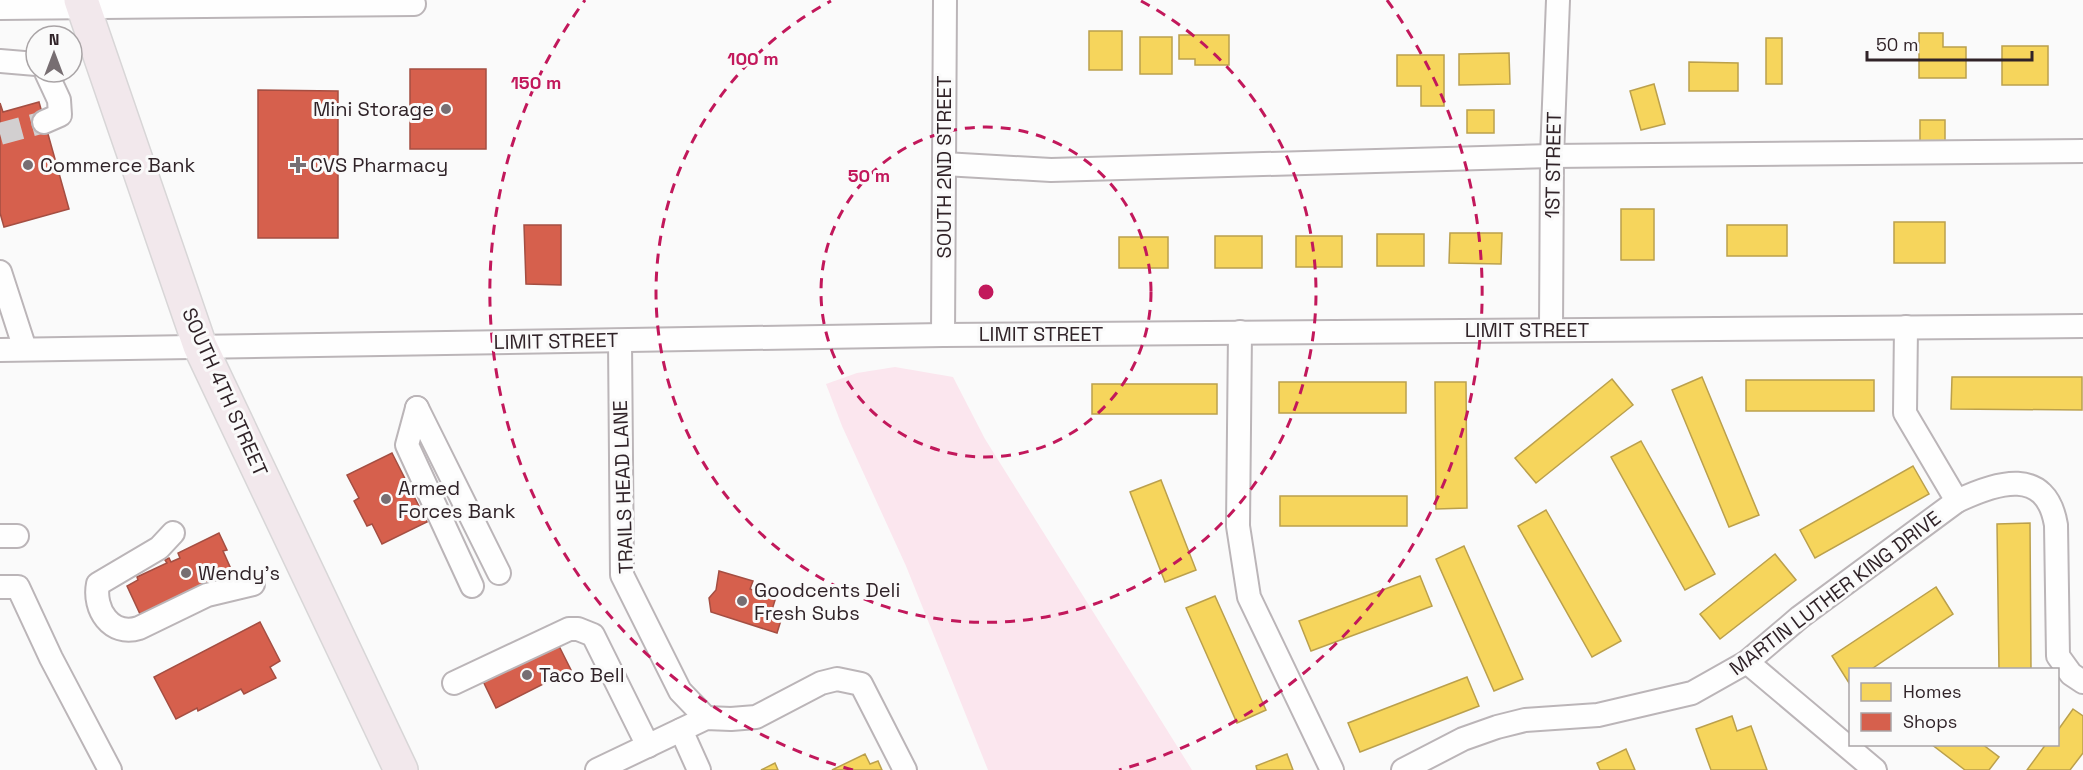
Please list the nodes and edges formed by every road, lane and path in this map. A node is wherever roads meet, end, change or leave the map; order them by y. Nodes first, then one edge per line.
1 (945, 0) edge
2 (1558, 0) edge
3 (82, 3) edge
4 (242, 3) edge
5 (414, 4) dead end
6 (0, 8) edge
7 (0, 61) edge
8 (24, 63) edge
9 (52, 84) edge
10 (44, 122) tunnel mouth
11 (2083, 152) edge
12 (1552, 156) junction
13 (944, 164) junction
14 (0, 272) edge
15 (2083, 326) edge
16 (1906, 327) junction
17 (1551, 329) junction
18 (1240, 332) junction
19 (943, 335) junction
20 (620, 341) junction
21 (200, 346) junction
22 (25, 349) junction
23 (0, 350) edge
24 (1957, 501) junction
25 (173, 533) dead end
26 (499, 573) dead end
27 (253, 584) dead end
28 (472, 586) dead end
29 (0, 587) edge
30 (1747, 662) junction
31 (2083, 682) edge
32 (454, 683) dead end
33 (706, 718) junction
34 (681, 730) junction
35 (648, 746) junction
36 (110, 770) edge
37 (401, 770) edge
38 (597, 770) edge
39 (699, 770) edge
40 (905, 770) edge
41 (1332, 770) edge
42 (1403, 770) edge
43 (1875, 770) edge

1 - 13 street, SOUTH 2ND STREET
2 - 12 street, 1ST STREET
3 - 4 street
3 - 6 street
3 - 21 highway, SOUTH 4TH STREET
4 - 5 street
7 - 8 street
9 - 10 street
11 - 12 street
12 - 13 street
12 - 17 street, 1ST STREET
13 - 19 street, SOUTH 2ND STREET
14 - 22 street
15 - 16 street, LIMIT STREET
16 - 17 street, LIMIT STREET
16 - 24 street
17 - 18 street, LIMIT STREET
18 - 19 street, LIMIT STREET
18 - 41 street
19 - 20 street, LIMIT STREET
20 - 21 street, LIMIT STREET
20 - 33 street, TRAILS HEAD LANE
21 - 22 street, LIMIT STREET
21 - 37 highway, SOUTH 4TH STREET
22 - 23 street, LIMIT STREET
24 - 30 street, MARTIN LUTHER KING DRIVE
24 - 31 street, MARTIN LUTHER KING DRIVE
25 - 27 street
26 - 28 street
29 - 36 street
30 - 42 street, MARTIN LUTHER KING DRIVE
30 - 43 street
32 - 35 street
33 - 34 street
33 - 40 street
34 - 35 street
34 - 39 street
35 - 38 street

